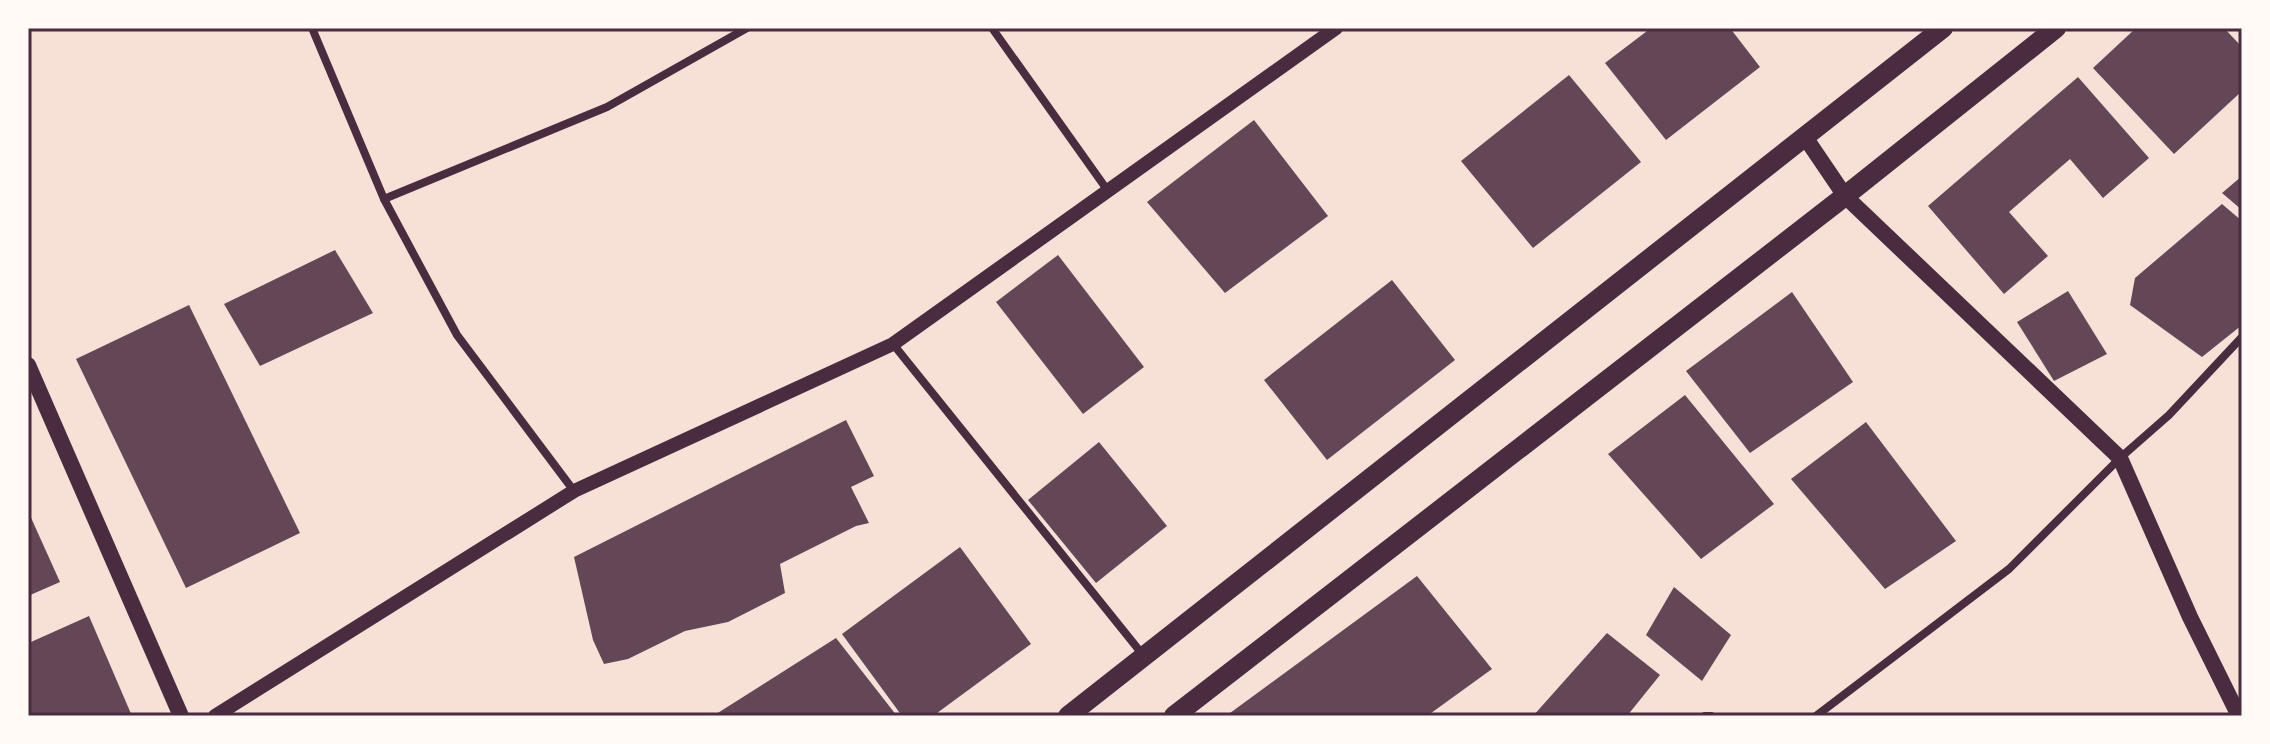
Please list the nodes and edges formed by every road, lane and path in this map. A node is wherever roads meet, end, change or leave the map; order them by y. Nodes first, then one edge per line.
1 (312, 28) edge
2 (747, 28) edge
3 (992, 28) edge
4 (1336, 28) edge
5 (1943, 28) edge
6 (2056, 28) edge
7 (1805, 137) junction
8 (1108, 191) junction
9 (1845, 196) junction
10 (384, 199) junction
11 (2242, 337) edge
12 (893, 344) junction
13 (28, 365) edge
14 (2120, 458) junction
15 (574, 491) junction
16 (1144, 656) junction
17 (1179, 714) edge
18 (181, 716) edge
19 (215, 716) edge
20 (1068, 716) edge
21 (1816, 716) edge
22 (2239, 716) edge

1 - 10 street
2 - 10 street
3 - 8 street
4 - 8 street
5 - 7 main road
6 - 9 main road
7 - 9 main road
7 - 16 main road
8 - 12 street
9 - 14 main road
9 - 17 main road
10 - 15 street
11 - 14 street
12 - 15 street
12 - 16 street
13 - 18 main road
14 - 21 street
14 - 22 main road
15 - 19 street
16 - 20 main road

